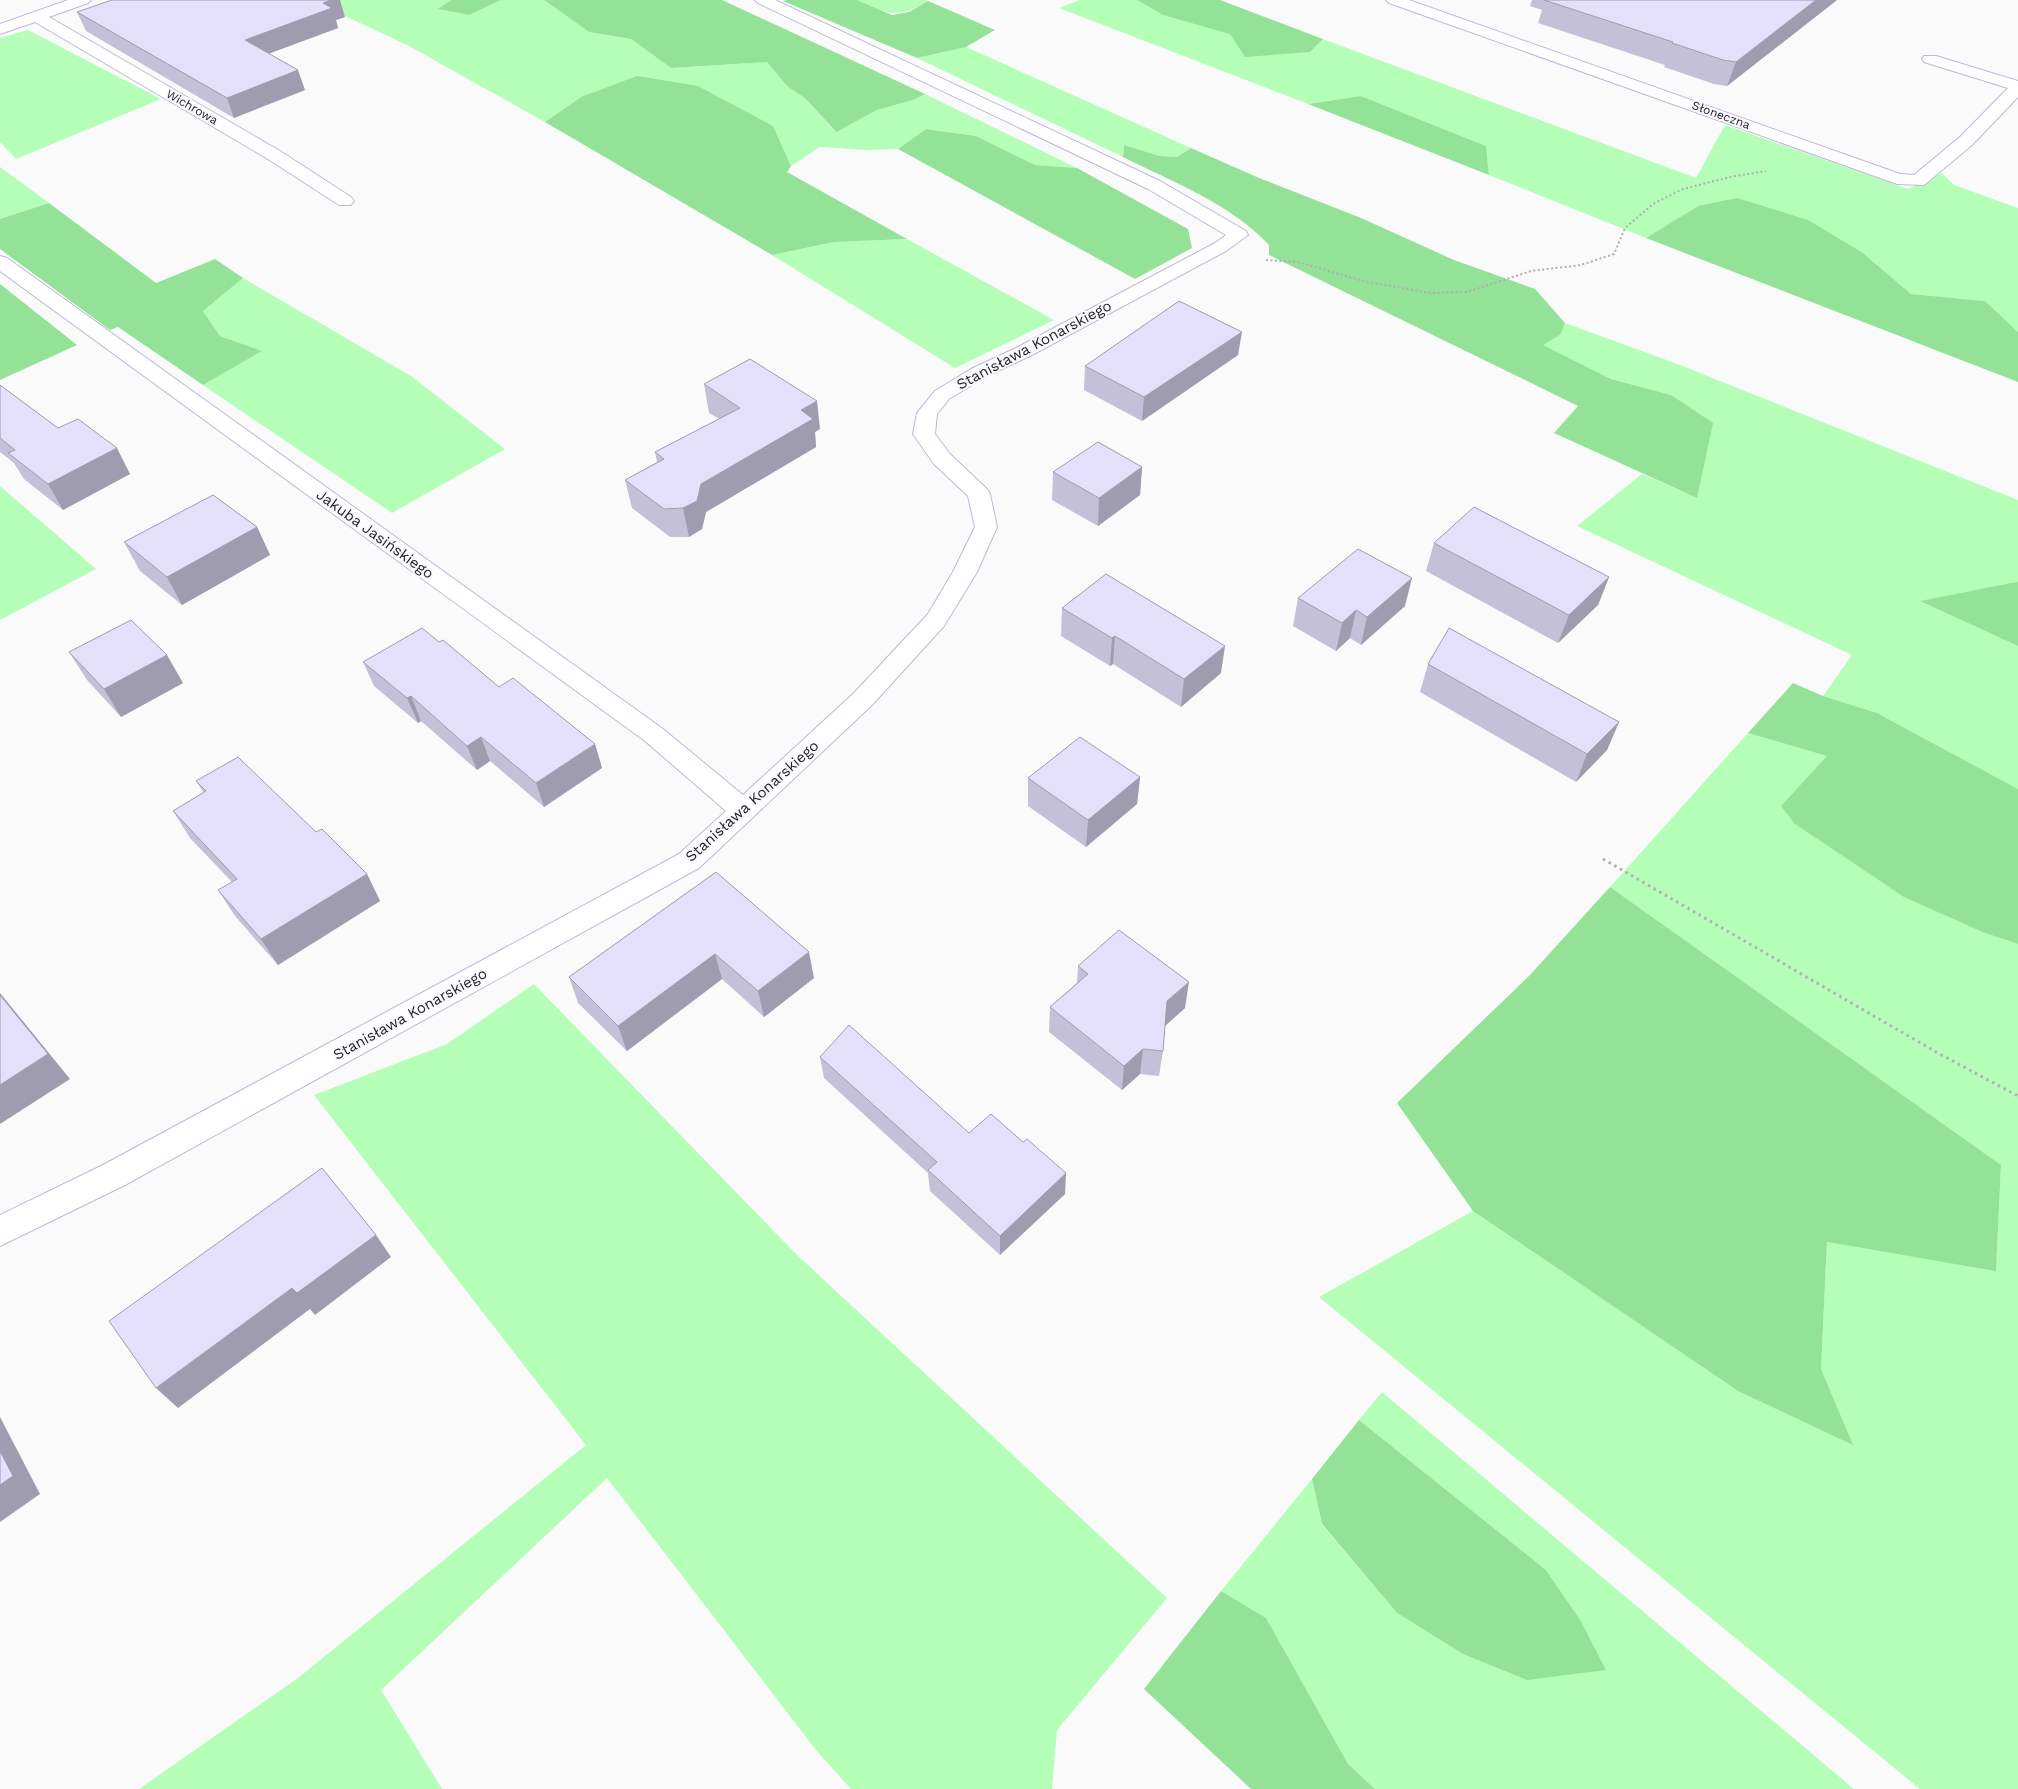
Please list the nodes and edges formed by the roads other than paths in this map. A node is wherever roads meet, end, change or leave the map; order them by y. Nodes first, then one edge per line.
1 (83, 0) edge
2 (763, 0) edge
3 (1394, 0) edge
4 (37, 17) junction
5 (0, 29) edge
6 (1930, 59) dead end
7 (2018, 87) edge
8 (345, 201) dead end
9 (0, 262) edge
10 (744, 812) junction
11 (0, 1231) edge

1 - 4 street
2 - 10 street, Stanisława Konarskiego
3 - 7 street, Słoneczna
4 - 5 street
4 - 8 street, Wichrowa
6 - 7 street, Słoneczna
9 - 10 street, Jakuba Jasińskiego
10 - 11 street, Stanisława Konarskiego

